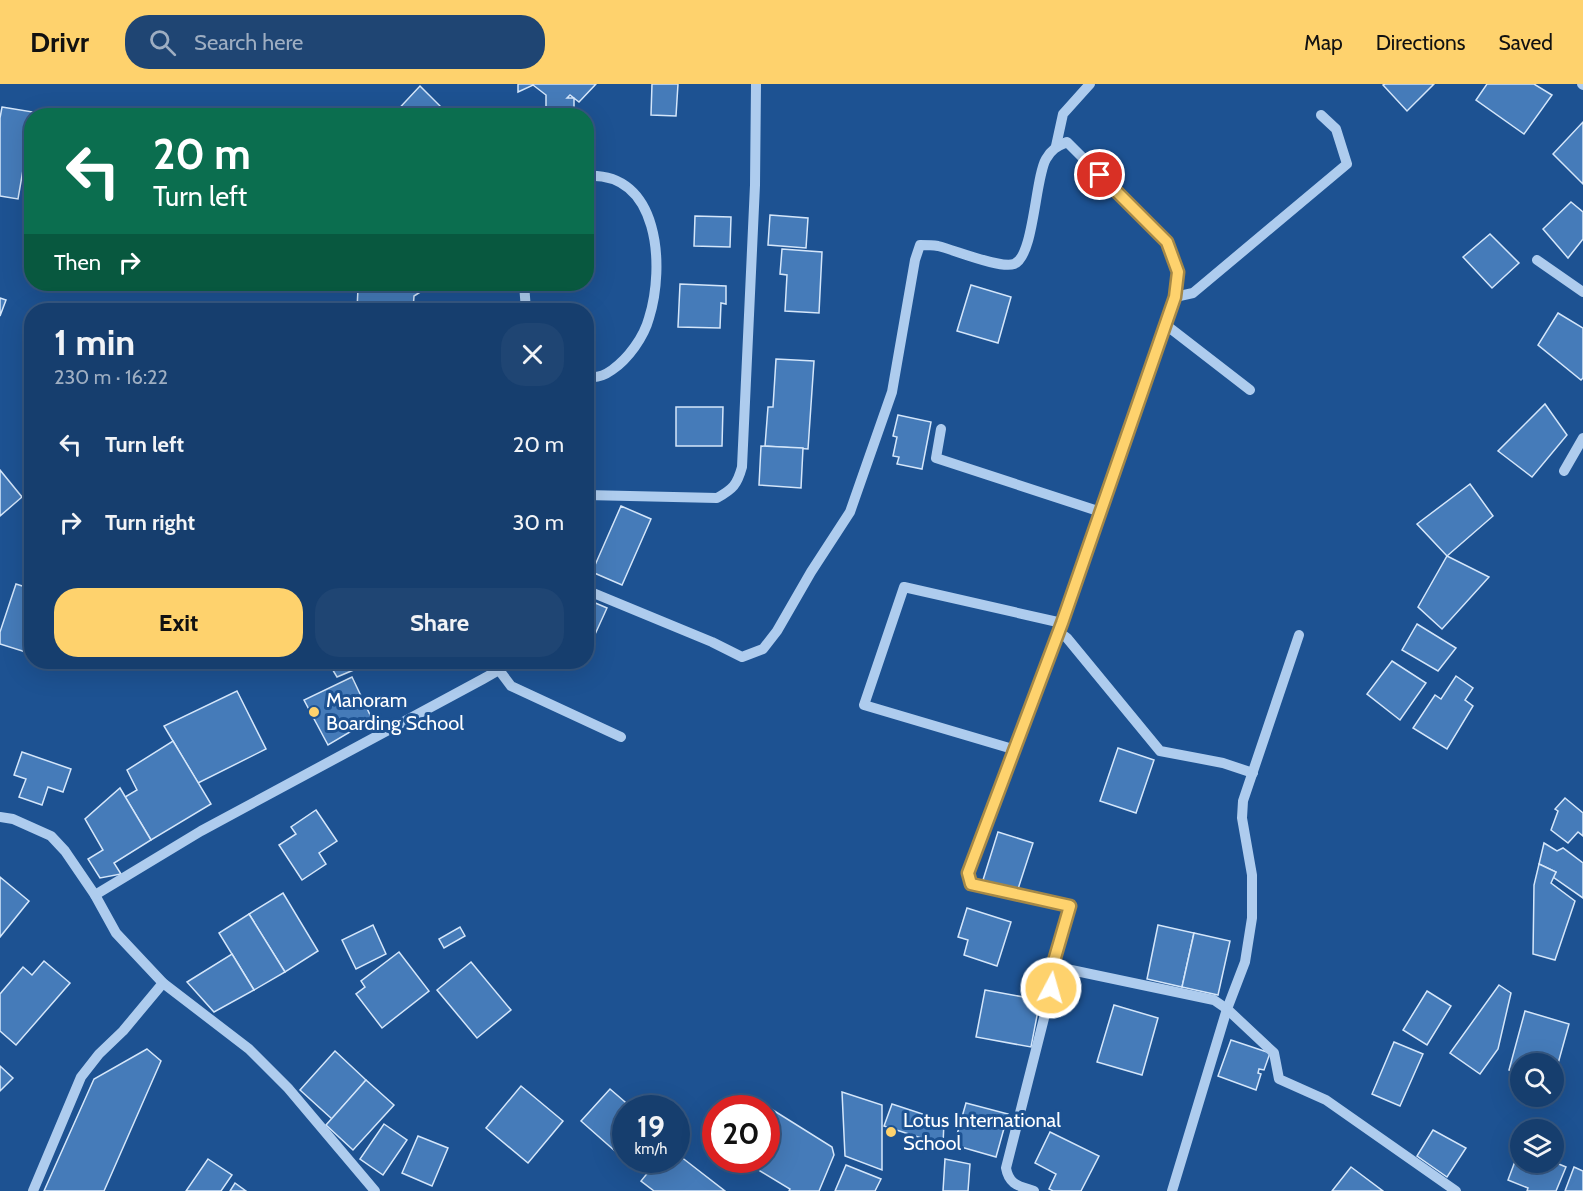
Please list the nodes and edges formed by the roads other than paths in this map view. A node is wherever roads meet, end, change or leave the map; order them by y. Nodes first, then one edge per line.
1 (756, 84) edge
2 (1090, 84) edge
3 (1321, 115) dead end
4 (1056, 146) junction
5 (594, 176) edge
6 (1536, 260) dead end
7 (1583, 292) edge
8 (1175, 297) junction
9 (1166, 325) junction
10 (594, 376) edge
11 (1250, 390) dead end
12 (941, 429) dead end
13 (1583, 438) edge
14 (1564, 471) dead end
15 (594, 495) edge
16 (1101, 512) junction
17 (594, 593) edge
18 (1060, 627) junction
19 (1299, 635) dead end
20 (499, 670) joint
21 (621, 737) dead end
22 (1016, 750) junction
23 (1253, 773) junction
24 (0, 817) edge
25 (95, 895) junction
26 (1057, 967) junction
27 (163, 983) junction
28 (1227, 1009) junction
29 (33, 1191) edge
30 (375, 1191) edge
31 (1034, 1191) edge
32 (1172, 1191) edge
33 (1456, 1191) edge

1 - 15 street
2 - 4 street
3 - 8 street
4 - 8 street
4 - 17 street
5 - 10 street
6 - 7 street
8 - 9 street
9 - 11 street
9 - 16 street
12 - 16 street
13 - 14 street
16 - 18 street
18 - 22 street
18 - 22 street
18 - 23 street
19 - 23 street
20 - 21 street
20 - 25 street
22 - 26 street
23 - 28 street
24 - 25 street
25 - 27 street
26 - 28 street
26 - 31 street
27 - 29 street
27 - 30 street
28 - 32 street
28 - 33 street

